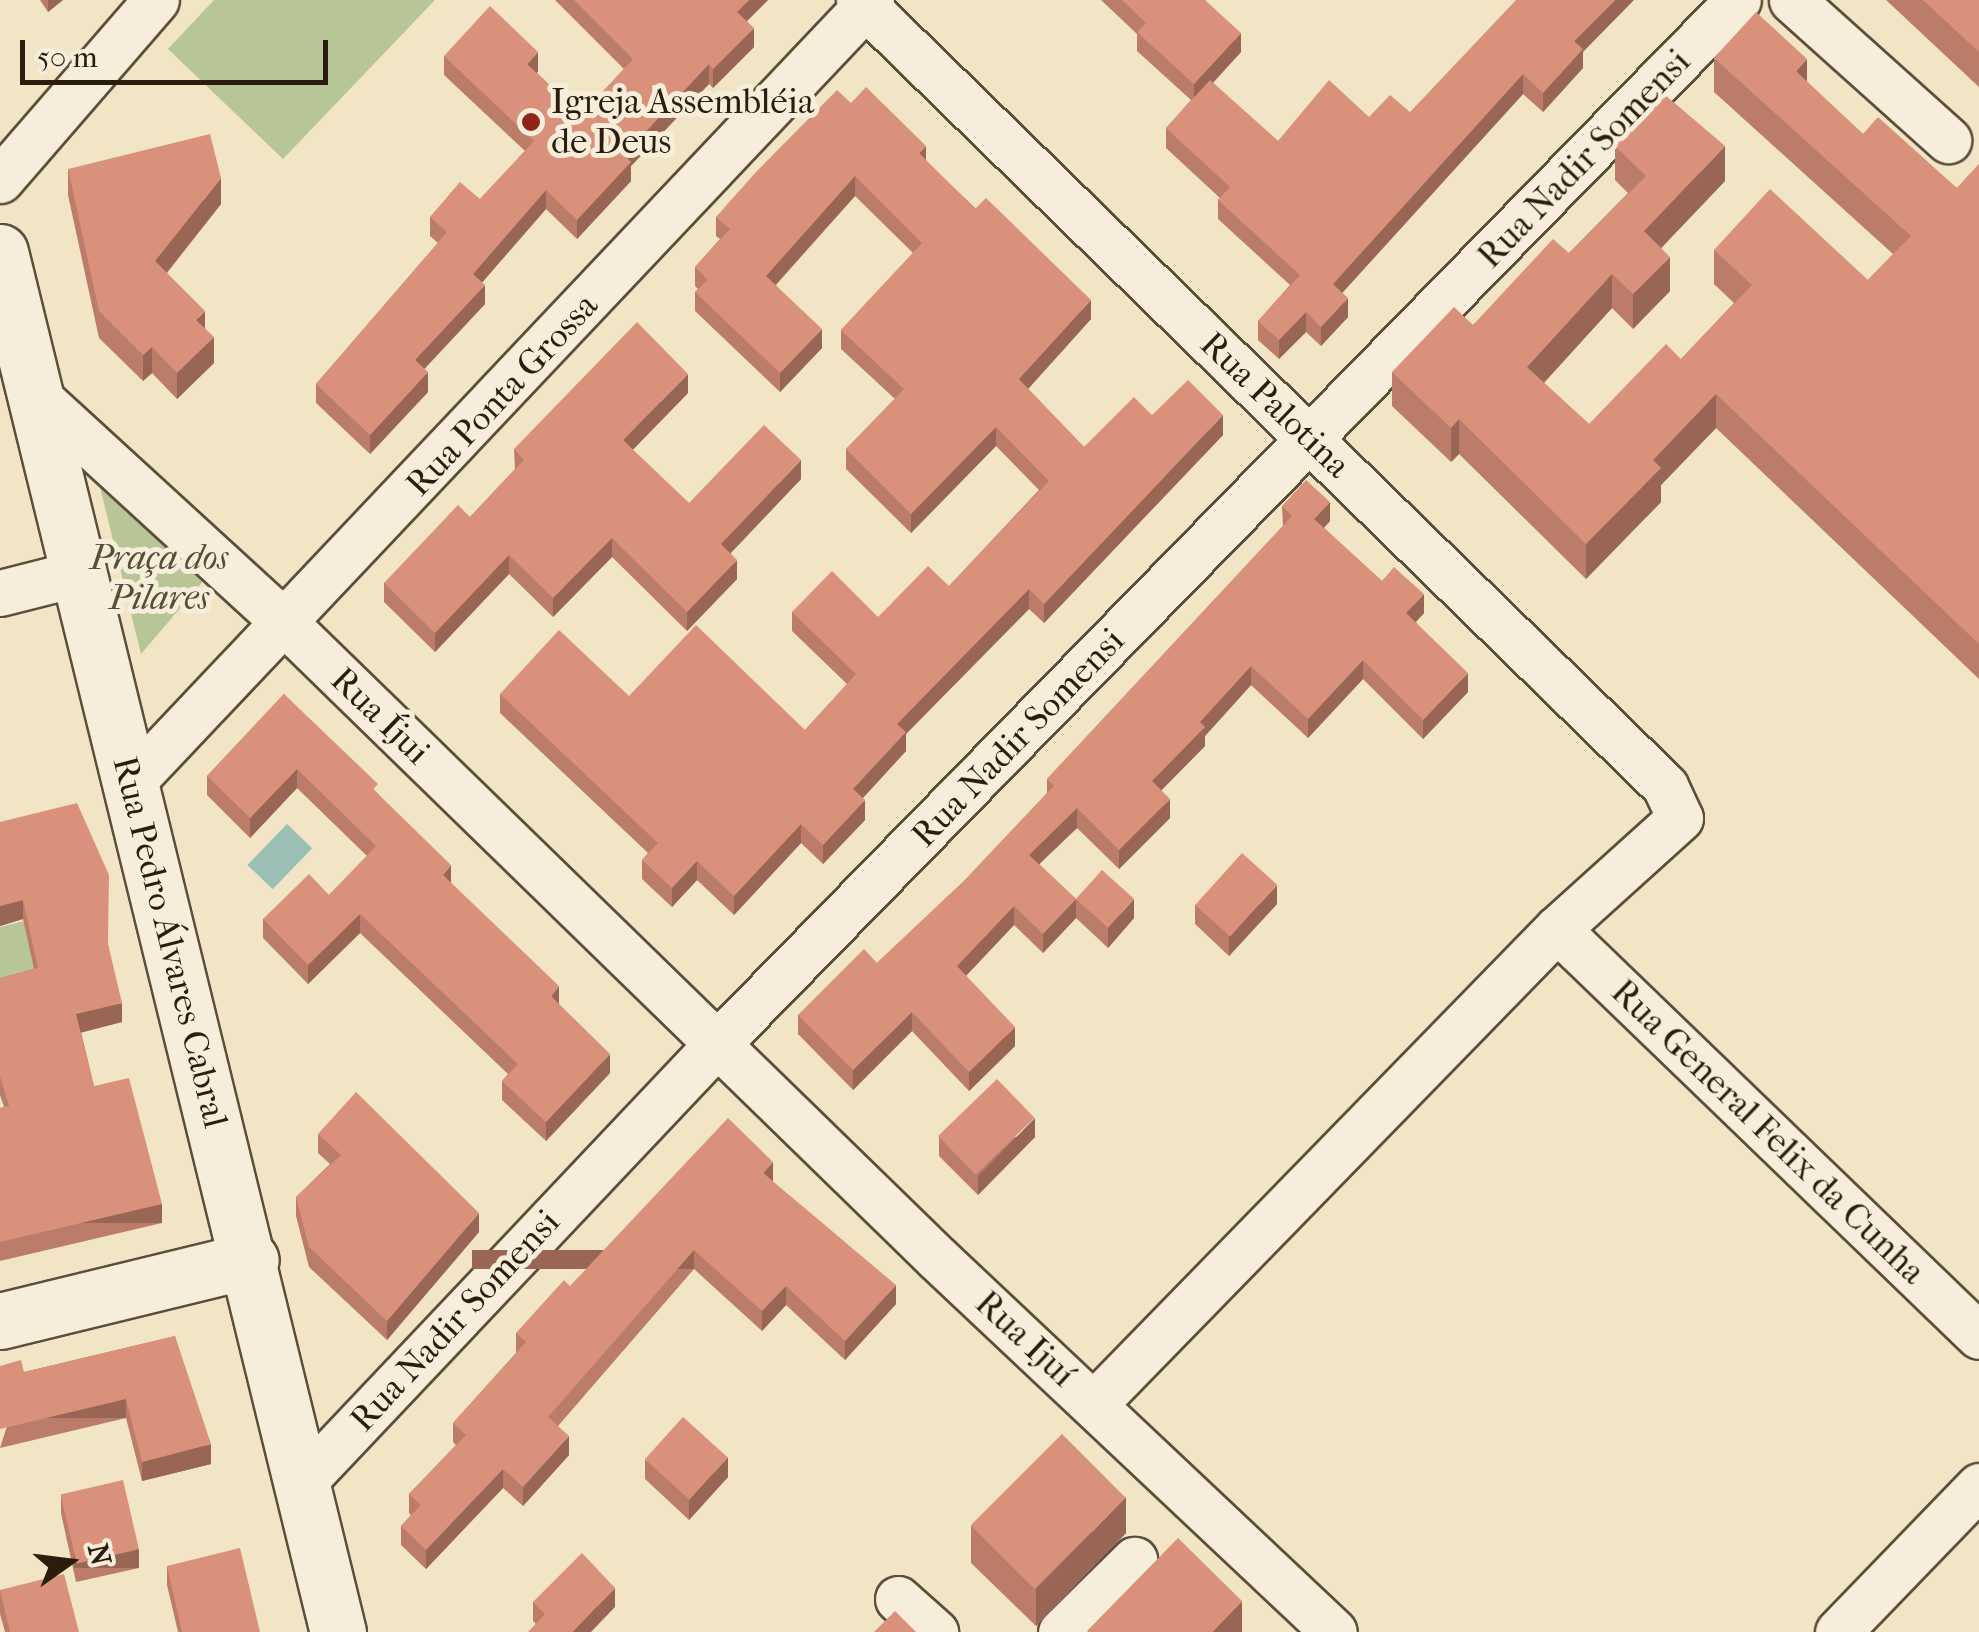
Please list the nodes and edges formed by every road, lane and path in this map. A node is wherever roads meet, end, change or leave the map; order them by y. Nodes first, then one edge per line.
1 (156, 0) edge
2 (1738, 0) edge
3 (1792, 0) edge
4 (865, 2) edge
5 (1948, 140) dead end
6 (0, 180) edge
7 (0, 252) edge
8 (36, 395) junction
9 (1311, 440) junction
10 (83, 572) junction
11 (0, 592) edge
12 (287, 625) junction
13 (129, 786) junction
14 (1557, 929) junction
15 (717, 1044) junction
16 (252, 1260) junction
17 (0, 1322) edge
18 (1979, 1336) edge
19 (1094, 1404) junction
20 (303, 1482) junction
21 (1979, 1486) edge
22 (1134, 1560) dead end
23 (898, 1600) dead end
24 (338, 1632) edge
25 (935, 1632) edge
26 (1061, 1632) edge
27 (1334, 1632) edge
28 (1838, 1632) edge

1 - 6 street
2 - 9 street, Rua Nadir Somensi
3 - 5 street
4 - 9 street, Rua Palotina
4 - 12 street, Rua Ponta Grossa
7 - 8 street, Rua Pedro Álvares Cabral
8 - 10 street, Rua Pedro Álvares Cabral
8 - 12 street, Rua Íjui
9 - 14 street, Rua Palotina
9 - 15 street, Rua Nadir Somensi
10 - 11 street
10 - 13 street, Rua Pedro Álvares Cabral
12 - 13 street, Rua Ponta Grossa
12 - 15 street, Rua Íjui
13 - 16 street, Rua Pedro Álvares Cabral
14 - 18 street, Rua General Felix da Cunha
14 - 19 street
15 - 19 street, Rua Ijuí
15 - 20 street, Rua Nadir Somensi
16 - 17 street
16 - 20 street, Rua Pedro Álvares Cabral
19 - 27 street, Rua Ijuí
20 - 24 street, Rua Pedro Álvares Cabral
21 - 28 street
22 - 26 street
23 - 25 street

